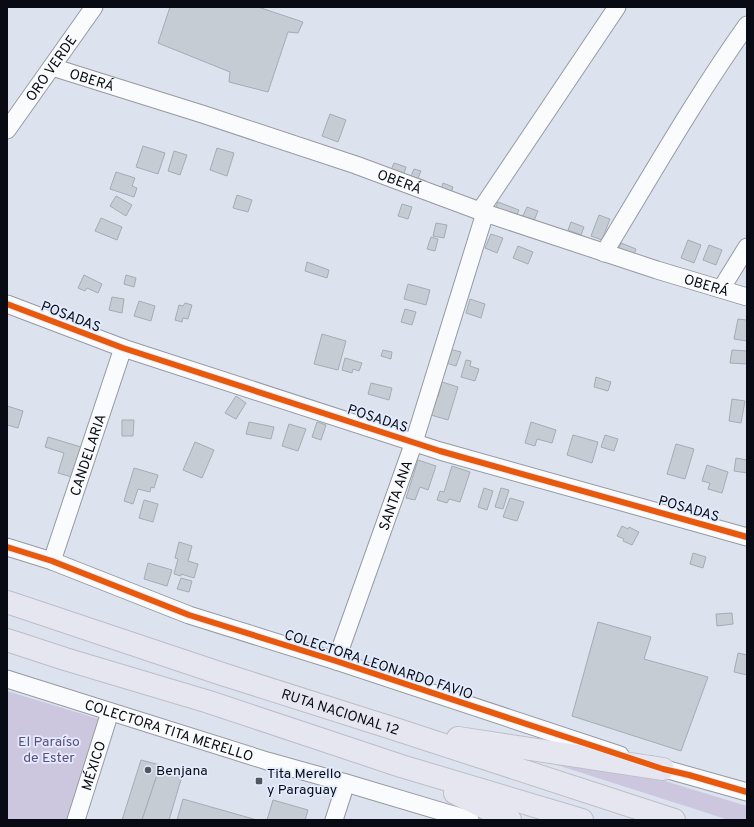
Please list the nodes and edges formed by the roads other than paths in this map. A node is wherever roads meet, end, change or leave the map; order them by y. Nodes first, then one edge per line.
1 (94, 7) edge
2 (617, 7) edge
3 (747, 25) edge
4 (52, 67) junction
5 (10, 119) edge
6 (482, 212) junction
7 (747, 247) edge
8 (604, 252) junction
9 (721, 289) junction
10 (747, 297) edge
11 (7, 304) edge
12 (123, 348) junction
13 (414, 442) junction
14 (747, 537) edge
15 (7, 547) edge
16 (52, 561) junction
17 (7, 602) edge
18 (7, 640) edge
19 (336, 661) junction
20 (7, 679) edge
21 (110, 712) junction
22 (395, 729) junction
23 (400, 766) junction
24 (663, 769) junction
25 (346, 783) junction
26 (747, 792) edge
27 (76, 820) edge
28 (334, 820) edge
29 (470, 820) edge
30 (510, 820) edge
31 (582, 820) edge
32 (674, 820) edge

1 - 4 street, ORO VERDE
2 - 6 street, SANTA ANA
3 - 8 street
4 - 5 street, ORO VERDE
4 - 6 street, OBERÁ
6 - 8 street, OBERÁ
6 - 13 street, SANTA ANA
7 - 9 street
8 - 9 street, OBERÁ
9 - 10 street, OBERÁ
11 - 12 street, POSADAS
12 - 13 street, POSADAS
12 - 16 street, CANDELARIA
13 - 14 street, POSADAS
13 - 19 street, SANTA ANA
15 - 16 street, COLECTORA LEONARDO FAVIO
16 - 19 street, COLECTORA LEONARDO FAVIO
17 - 22 highway, RUTA NACIONAL 12
18 - 23 highway
19 - 24 street, COLECTORA LEONARDO FAVIO
20 - 21 street, COLECTORA TITA MERELLO
21 - 25 street, COLECTORA TITA MERELLO
21 - 27 street, MÉXICO
22 - 24 highway
22 - 32 highway, RUTA NACIONAL 12
23 - 30 highway
23 - 31 highway
24 - 26 street, COLECTORA LEONARDO FAVIO
25 - 28 street
25 - 29 street, COLECTORA TITA MERELLO

